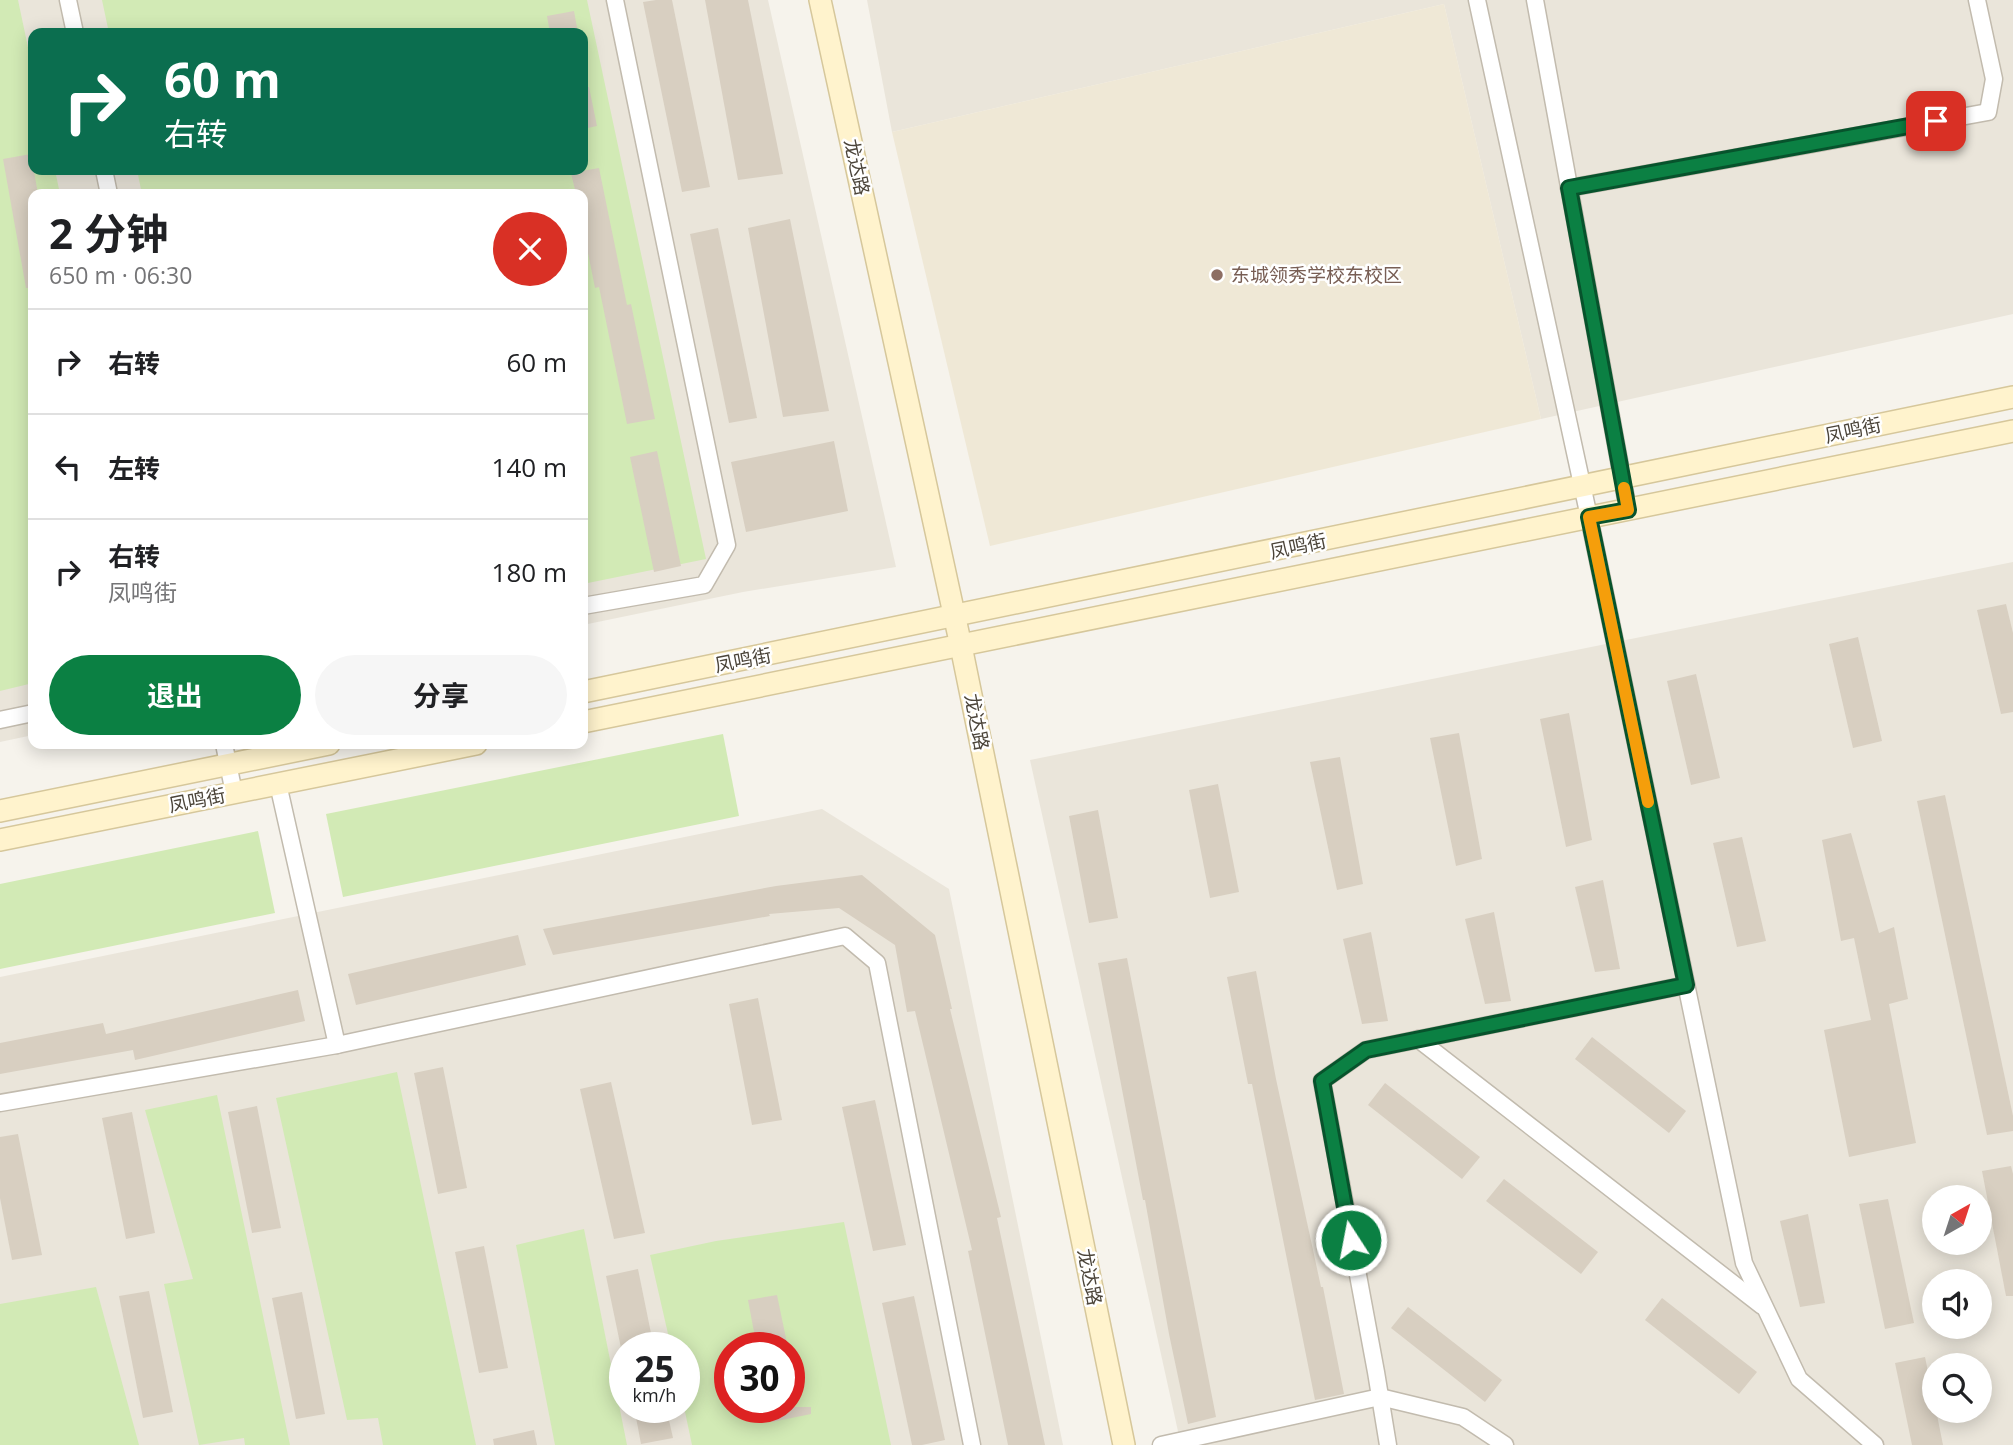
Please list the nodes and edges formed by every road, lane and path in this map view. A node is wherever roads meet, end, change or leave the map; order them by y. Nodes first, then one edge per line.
1 (68, 0) edge
2 (615, 0) edge
3 (820, 0) edge
4 (1477, 0) edge
5 (1535, 0) edge
6 (1977, 0) edge
7 (74, 28) edge
8 (1569, 188) junction
9 (2013, 397) edge
10 (2013, 431) edge
11 (1622, 478) junction
12 (1583, 487) junction
13 (1628, 510) junction
14 (1589, 517) junction
15 (588, 605) edge
16 (955, 617) junction
17 (961, 646) junction
18 (588, 691) edge
19 (28, 714) edge
20 (0, 720) edge
21 (588, 721) edge
22 (278, 749) edge
23 (451, 749) edge
24 (226, 754) edge
25 (278, 784) junction
26 (234, 793) junction
27 (0, 811) edge
28 (0, 840) edge
29 (1686, 985) junction
30 (1418, 1039) junction
31 (337, 1045) junction
32 (0, 1104) edge
33 (1765, 1309) junction
34 (1380, 1397) junction
35 (972, 1445) edge
36 (1124, 1445) edge
37 (1161, 1445) edge
38 (1388, 1445) edge
39 (1505, 1445) edge
40 (1875, 1445) edge

1 - 7 street
2 - 15 street
3 - 16 main road, 龙达路
4 - 12 street
5 - 8 street
6 - 8 street
8 - 11 street
9 - 11 main road, 凤鸣街
10 - 13 main road, 凤鸣街
11 - 12 main road, 凤鸣街
11 - 13 street
12 - 14 street
12 - 16 main road, 凤鸣街
13 - 14 main road, 凤鸣街
14 - 17 main road, 凤鸣街
14 - 29 street
16 - 17 main road, 龙达路
16 - 18 main road, 凤鸣街
17 - 21 main road, 凤鸣街
17 - 36 main road, 龙达路
19 - 20 street
22 - 24 main road, 凤鸣街
23 - 25 main road, 凤鸣街
24 - 26 street
24 - 27 main road, 凤鸣街
25 - 26 main road, 凤鸣街
25 - 31 street
26 - 28 main road, 凤鸣街
29 - 30 street
29 - 33 street
30 - 33 street
30 - 34 street
31 - 32 street
31 - 35 street
33 - 40 street
34 - 37 street
34 - 38 street
34 - 39 street

